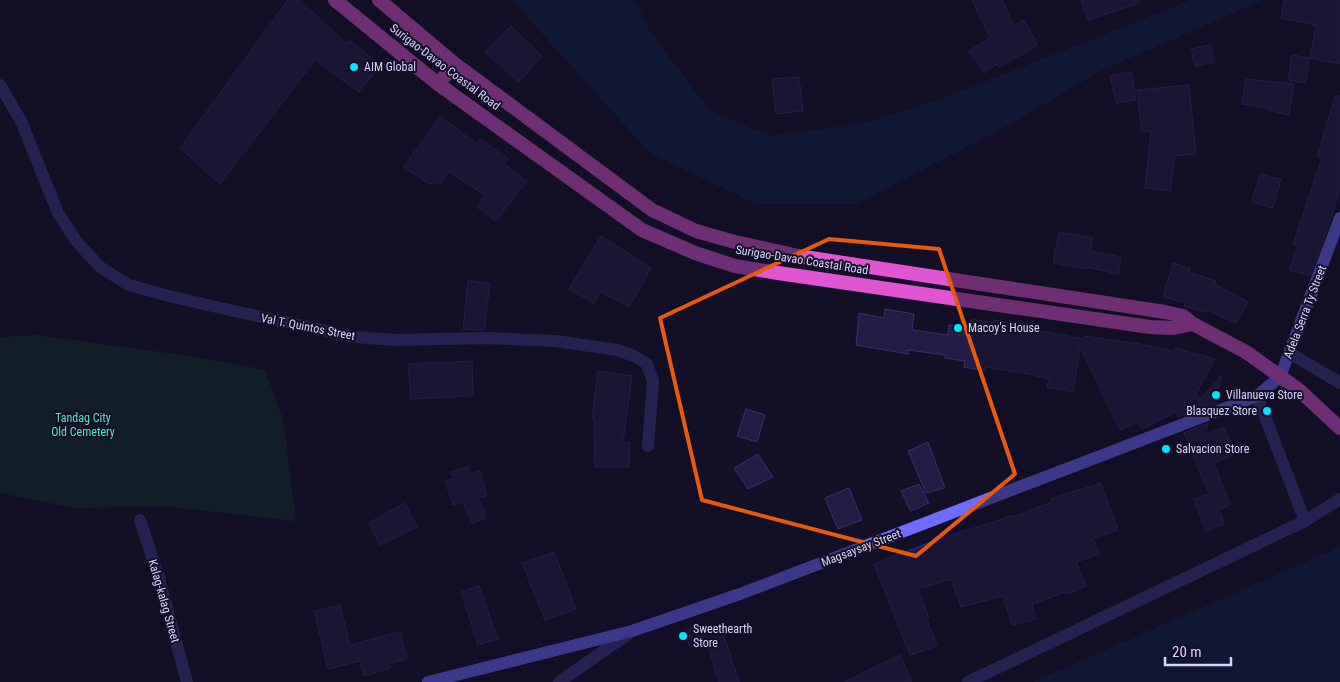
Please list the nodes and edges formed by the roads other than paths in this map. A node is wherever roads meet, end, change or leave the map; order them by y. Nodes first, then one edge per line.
1 (335, 0) edge
2 (379, 0) edge
3 (455, 64) junction
4 (438, 84) junction
5 (0, 85) edge
6 (1340, 218) edge
7 (768, 249) junction
8 (763, 271) junction
9 (1193, 324) junction
10 (1290, 353) junction
11 (1280, 378) junction
12 (1340, 383) edge
13 (1257, 396) junction
14 (1340, 428) edge
15 (648, 446) dead end
16 (1340, 499) edge
17 (140, 520) dead end
18 (1305, 521) junction
19 (632, 630) junction
20 (187, 682) edge
21 (428, 682) edge
22 (559, 682) edge
23 (968, 682) edge

1 - 4 highway, Surigao-Davao Coastal Road
2 - 3 highway, Surigao-Davao Coastal Road
3 - 4 highway
3 - 7 highway, Surigao-Davao Coastal Road
4 - 8 highway, Surigao-Davao Coastal Road
5 - 15 street, Val T. Quintos Street
6 - 10 main road, Adela Serra Ty Street
7 - 8 highway
7 - 9 highway, Surigao-Davao Coastal Road
8 - 9 highway, Surigao-Davao Coastal Road
9 - 11 highway, Surigao-Davao Coastal Road
10 - 11 main road, Adela Serra Ty Street
10 - 12 street
11 - 13 main road, Magsaysay Street
11 - 14 highway, Surigao-Davao Coastal Road
13 - 18 street
13 - 19 main road, Magsaysay Street
16 - 18 street
17 - 20 street, Kalag-kalag Street
18 - 23 street
19 - 21 main road, Magsaysay Street
19 - 22 street

